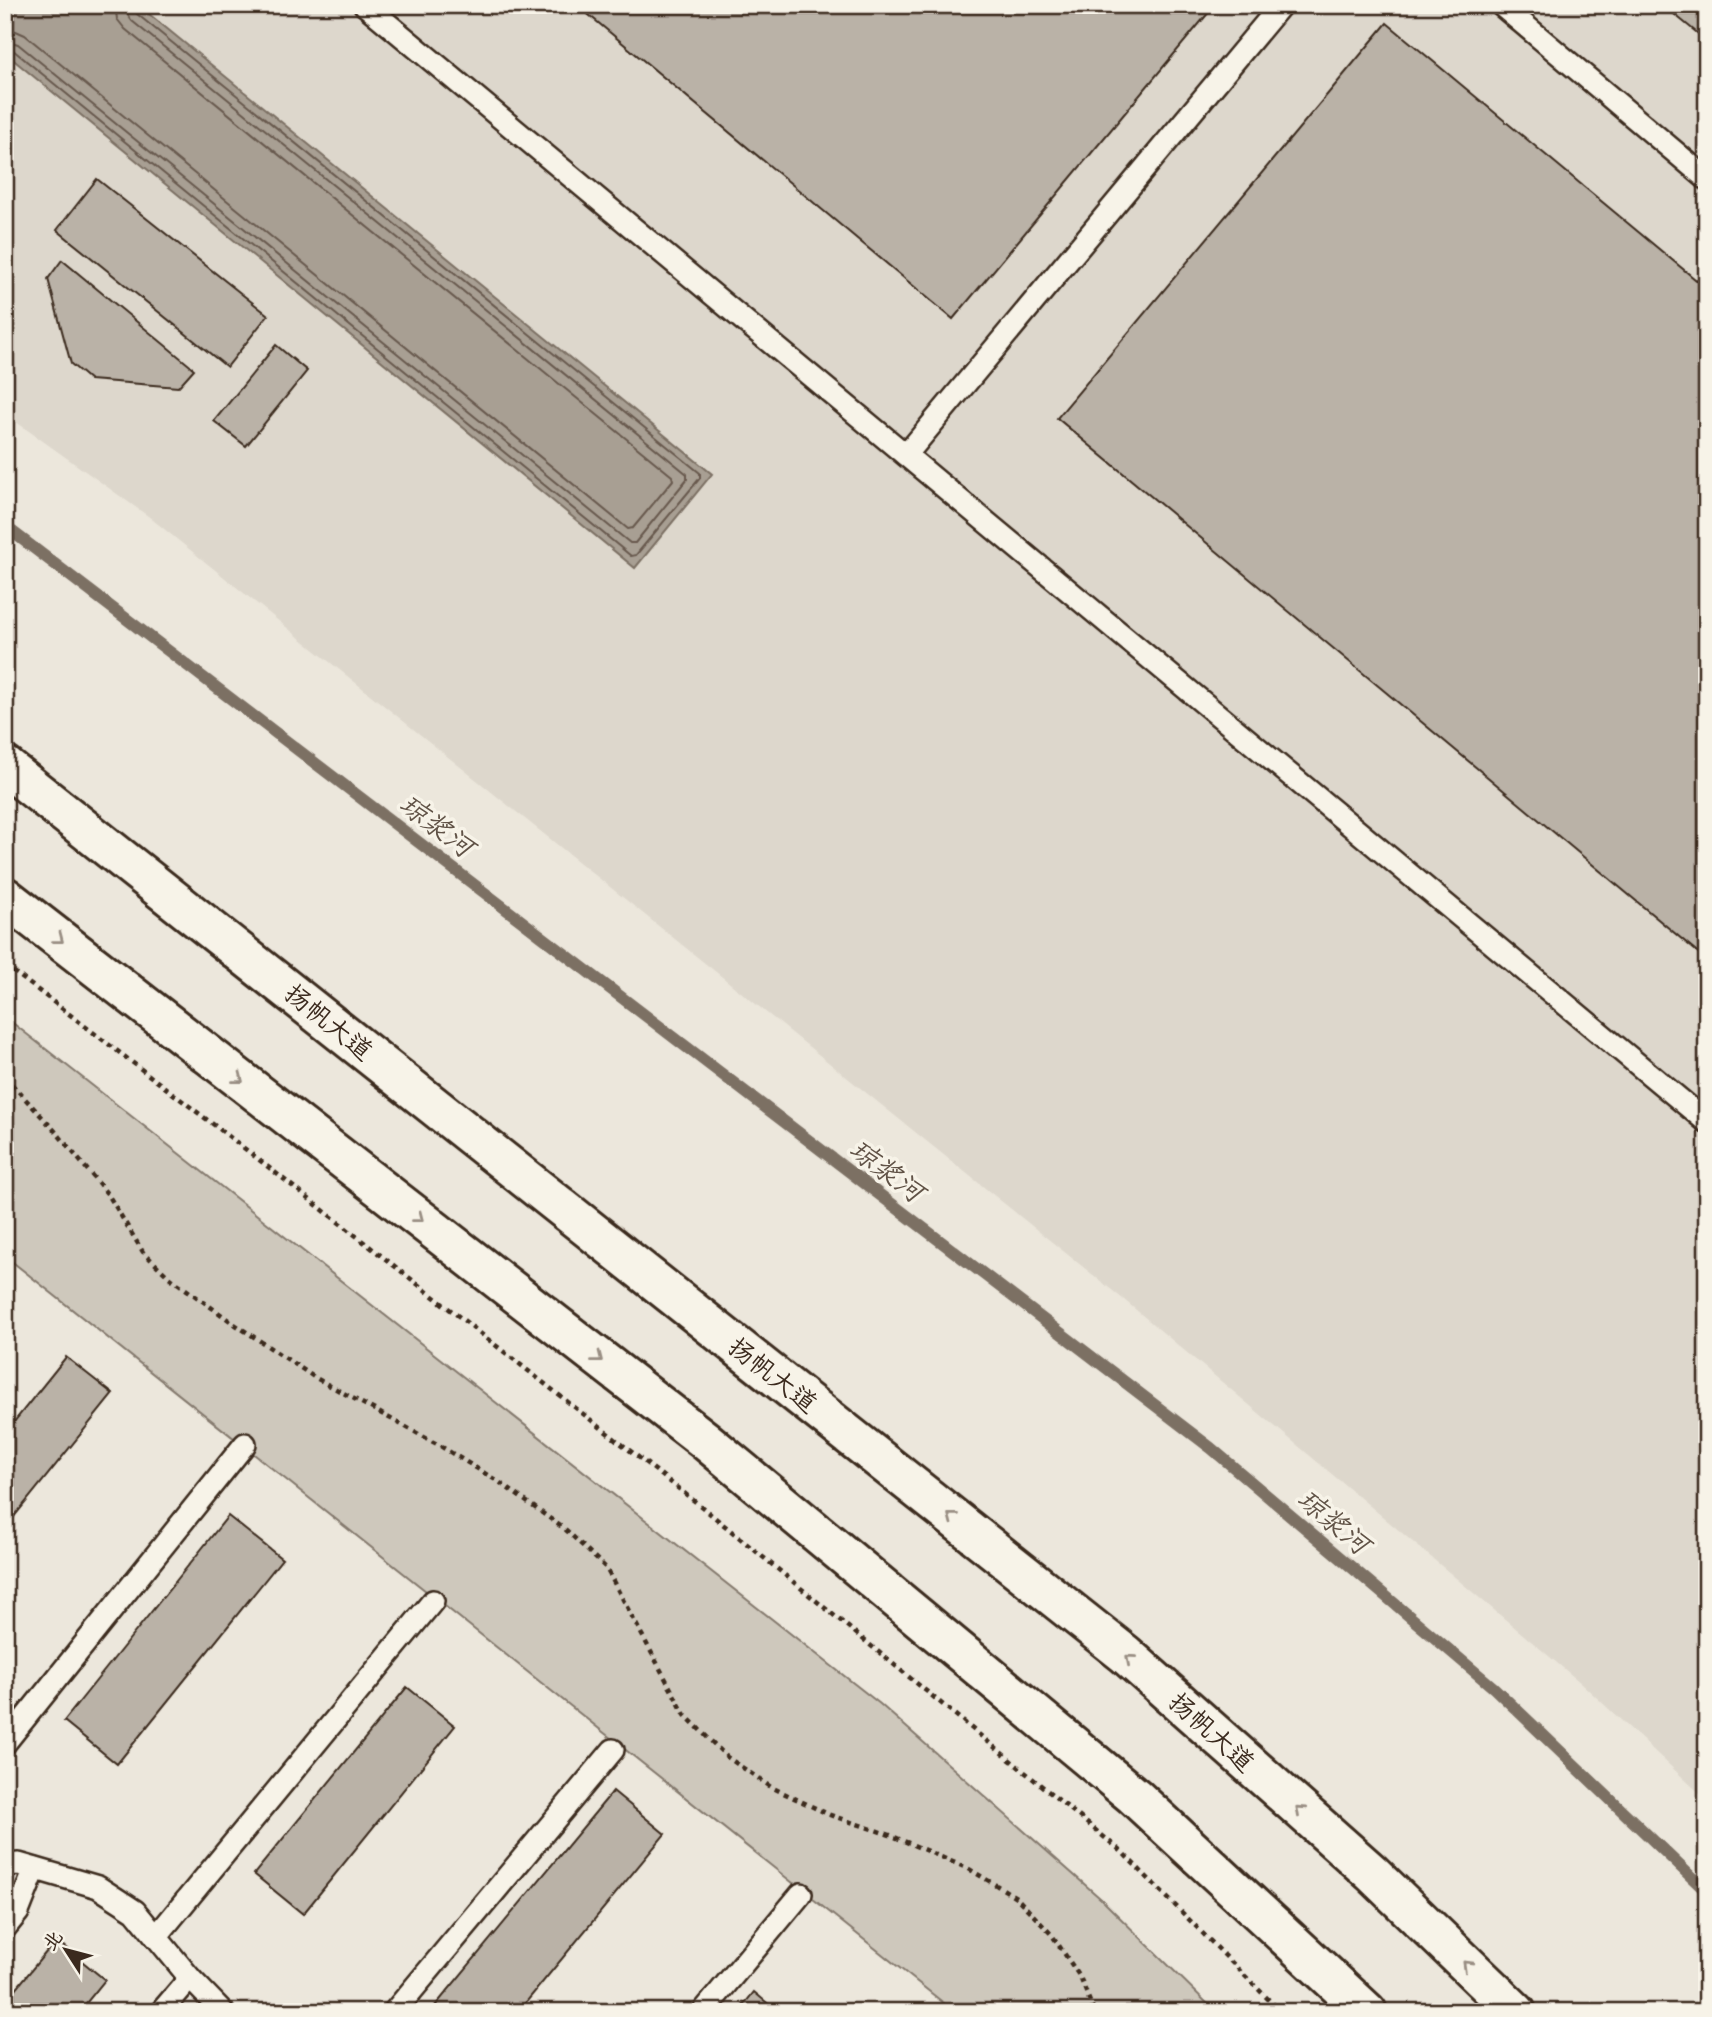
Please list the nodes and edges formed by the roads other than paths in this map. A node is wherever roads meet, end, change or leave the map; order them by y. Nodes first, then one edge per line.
1 (365, 5) edge
2 (1281, 5) edge
3 (1501, 5) edge
4 (1707, 179) edge
5 (906, 455) junction
6 (5, 766) edge
7 (5, 897) edge
8 (1707, 1122) edge
9 (246, 1444) dead end
10 (433, 1601) dead end
11 (5, 1743) edge
12 (613, 1750) dead end
13 (5, 1865) edge
14 (36, 1869) junction
15 (801, 1894) dead end
16 (5, 1928) edge
17 (156, 1937) junction
18 (190, 1978) junction
19 (161, 2012) edge
20 (223, 2012) edge
21 (394, 2012) edge
22 (703, 2012) edge
23 (1367, 2012) edge
24 (1516, 2012) edge

1 - 5 lane
2 - 5 lane
3 - 4 lane
5 - 8 lane
24 -> 6 main road, 扬帆大道
7 -> 23 main road
9 - 11 lane
10 - 17 lane
12 - 21 lane
13 - 14 lane
14 - 16 lane
14 - 17 lane
15 - 22 lane
17 - 18 lane
18 - 19 lane
18 - 20 lane

